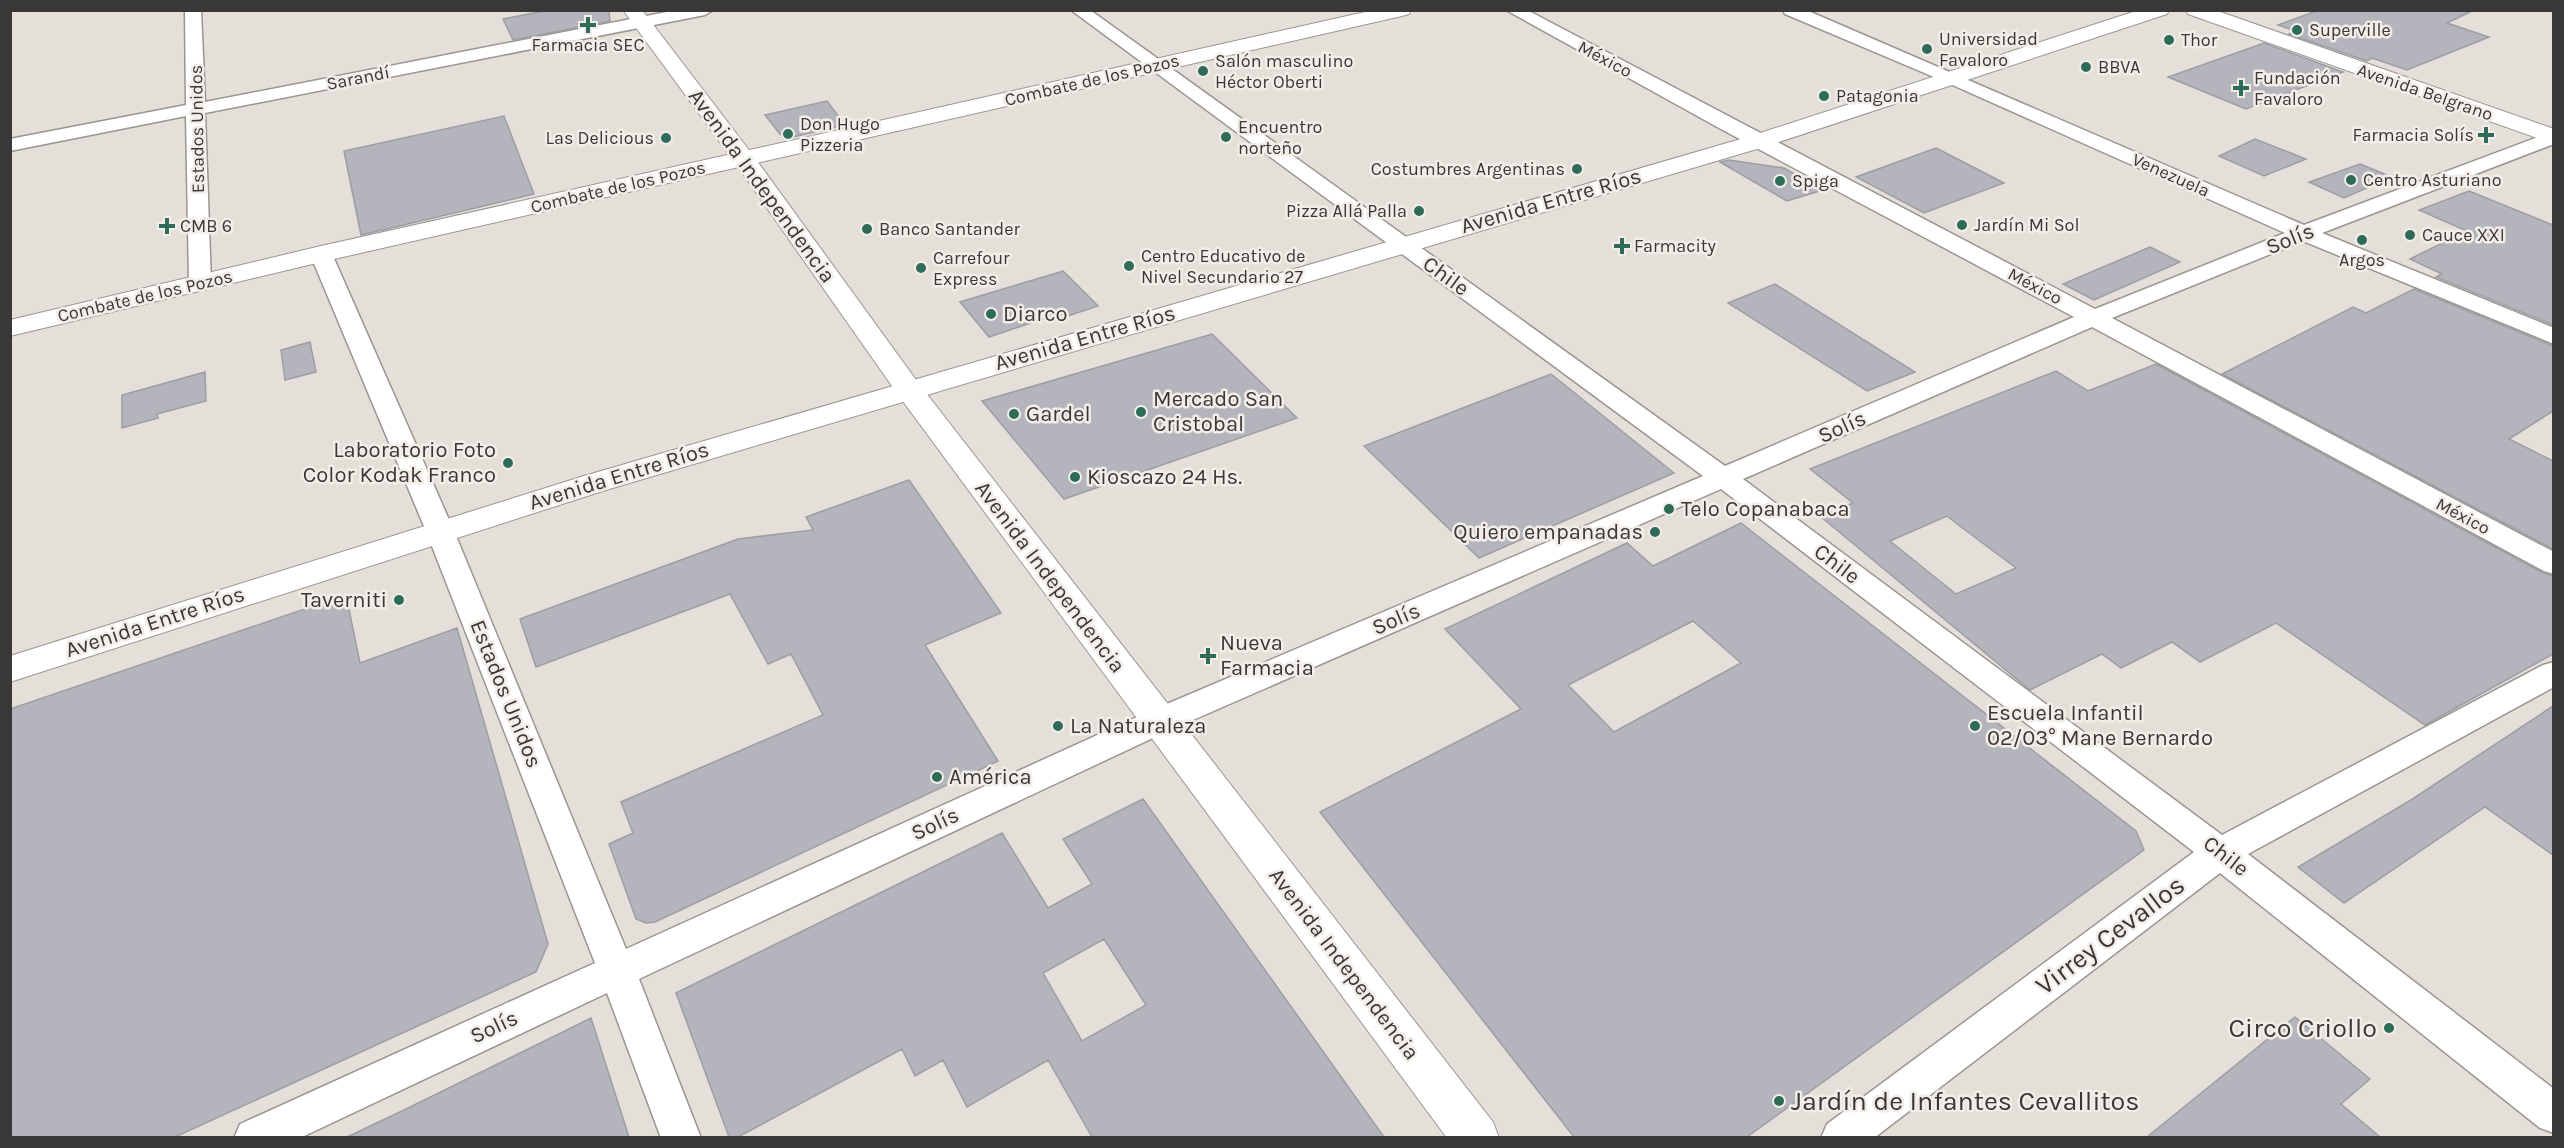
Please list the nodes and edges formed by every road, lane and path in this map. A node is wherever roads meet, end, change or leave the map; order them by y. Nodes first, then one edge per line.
1 (193, 10) edge
2 (705, 10) edge
3 (1078, 10) edge
4 (1402, 10) edge
5 (1514, 10) edge
6 (1791, 10) edge
7 (2160, 10) edge
8 (2195, 10) edge
9 (637, 17) edge
10 (1155, 65) junction
11 (1954, 79) junction
12 (197, 110) junction
13 (2553, 137) edge
14 (1759, 141) junction
15 (10, 145) edge
16 (744, 159) junction
17 (2303, 233) junction
18 (1403, 245) junction
19 (321, 254) junction
20 (200, 283) junction
21 (2094, 318) junction
22 (10, 328) edge
23 (2553, 337) edge
24 (909, 390) junction
25 (1724, 478) junction
26 (440, 531) junction
27 (2553, 564) edge
28 (10, 669) edge
29 (2553, 673) edge
30 (1159, 721) junction
31 (2221, 852) junction
32 (617, 971) junction
33 (2553, 1114) edge
34 (254, 1137) edge
35 (681, 1137) edge
36 (1476, 1137) edge
37 (1841, 1137) edge

1 - 12 street, Estados Unidos
2 - 9 street, Sarandí
3 - 10 street, Chile
4 - 10 main road, Combate de los Pozos
5 - 14 street, México
6 - 11 street, Venezuela
7 - 11 main road, Avenida Entre Ríos
8 - 13 main road, Avenida Belgrano
9 - 12 street, Sarandí
9 - 16 main road, Avenida Independencia
10 - 16 main road, Combate de los Pozos
10 - 18 street, Chile
11 - 14 main road, Avenida Entre Ríos
11 - 17 street, Venezuela
12 - 15 street, Sarandí
12 - 20 street, Estados Unidos
13 - 17 street, Solís
14 - 18 main road, Avenida Entre Ríos
14 - 21 street, México
16 - 19 main road, Combate de los Pozos
16 - 24 main road, Avenida Independencia
17 - 21 street, Solís
17 - 23 street, Venezuela
18 - 24 main road, Avenida Entre Ríos
18 - 25 street, Chile
19 - 20 main road, Combate de los Pozos
19 - 26 street, Estados Unidos
20 - 22 main road, Combate de los Pozos
21 - 25 street, Solís
21 - 27 street, México
24 - 26 main road, Avenida Entre Ríos
24 - 30 main road, Avenida Independencia
25 - 30 street, Solís
25 - 31 street, Chile
26 - 28 main road, Avenida Entre Ríos
26 - 32 street, Estados Unidos
29 - 31 street, Virrey Cevallos
30 - 32 street, Solís
30 - 36 main road, Avenida Independencia
31 - 33 street, Chile
31 - 37 street, Virrey Cevallos
32 - 34 street, Solís
32 - 35 street, Estados Unidos

